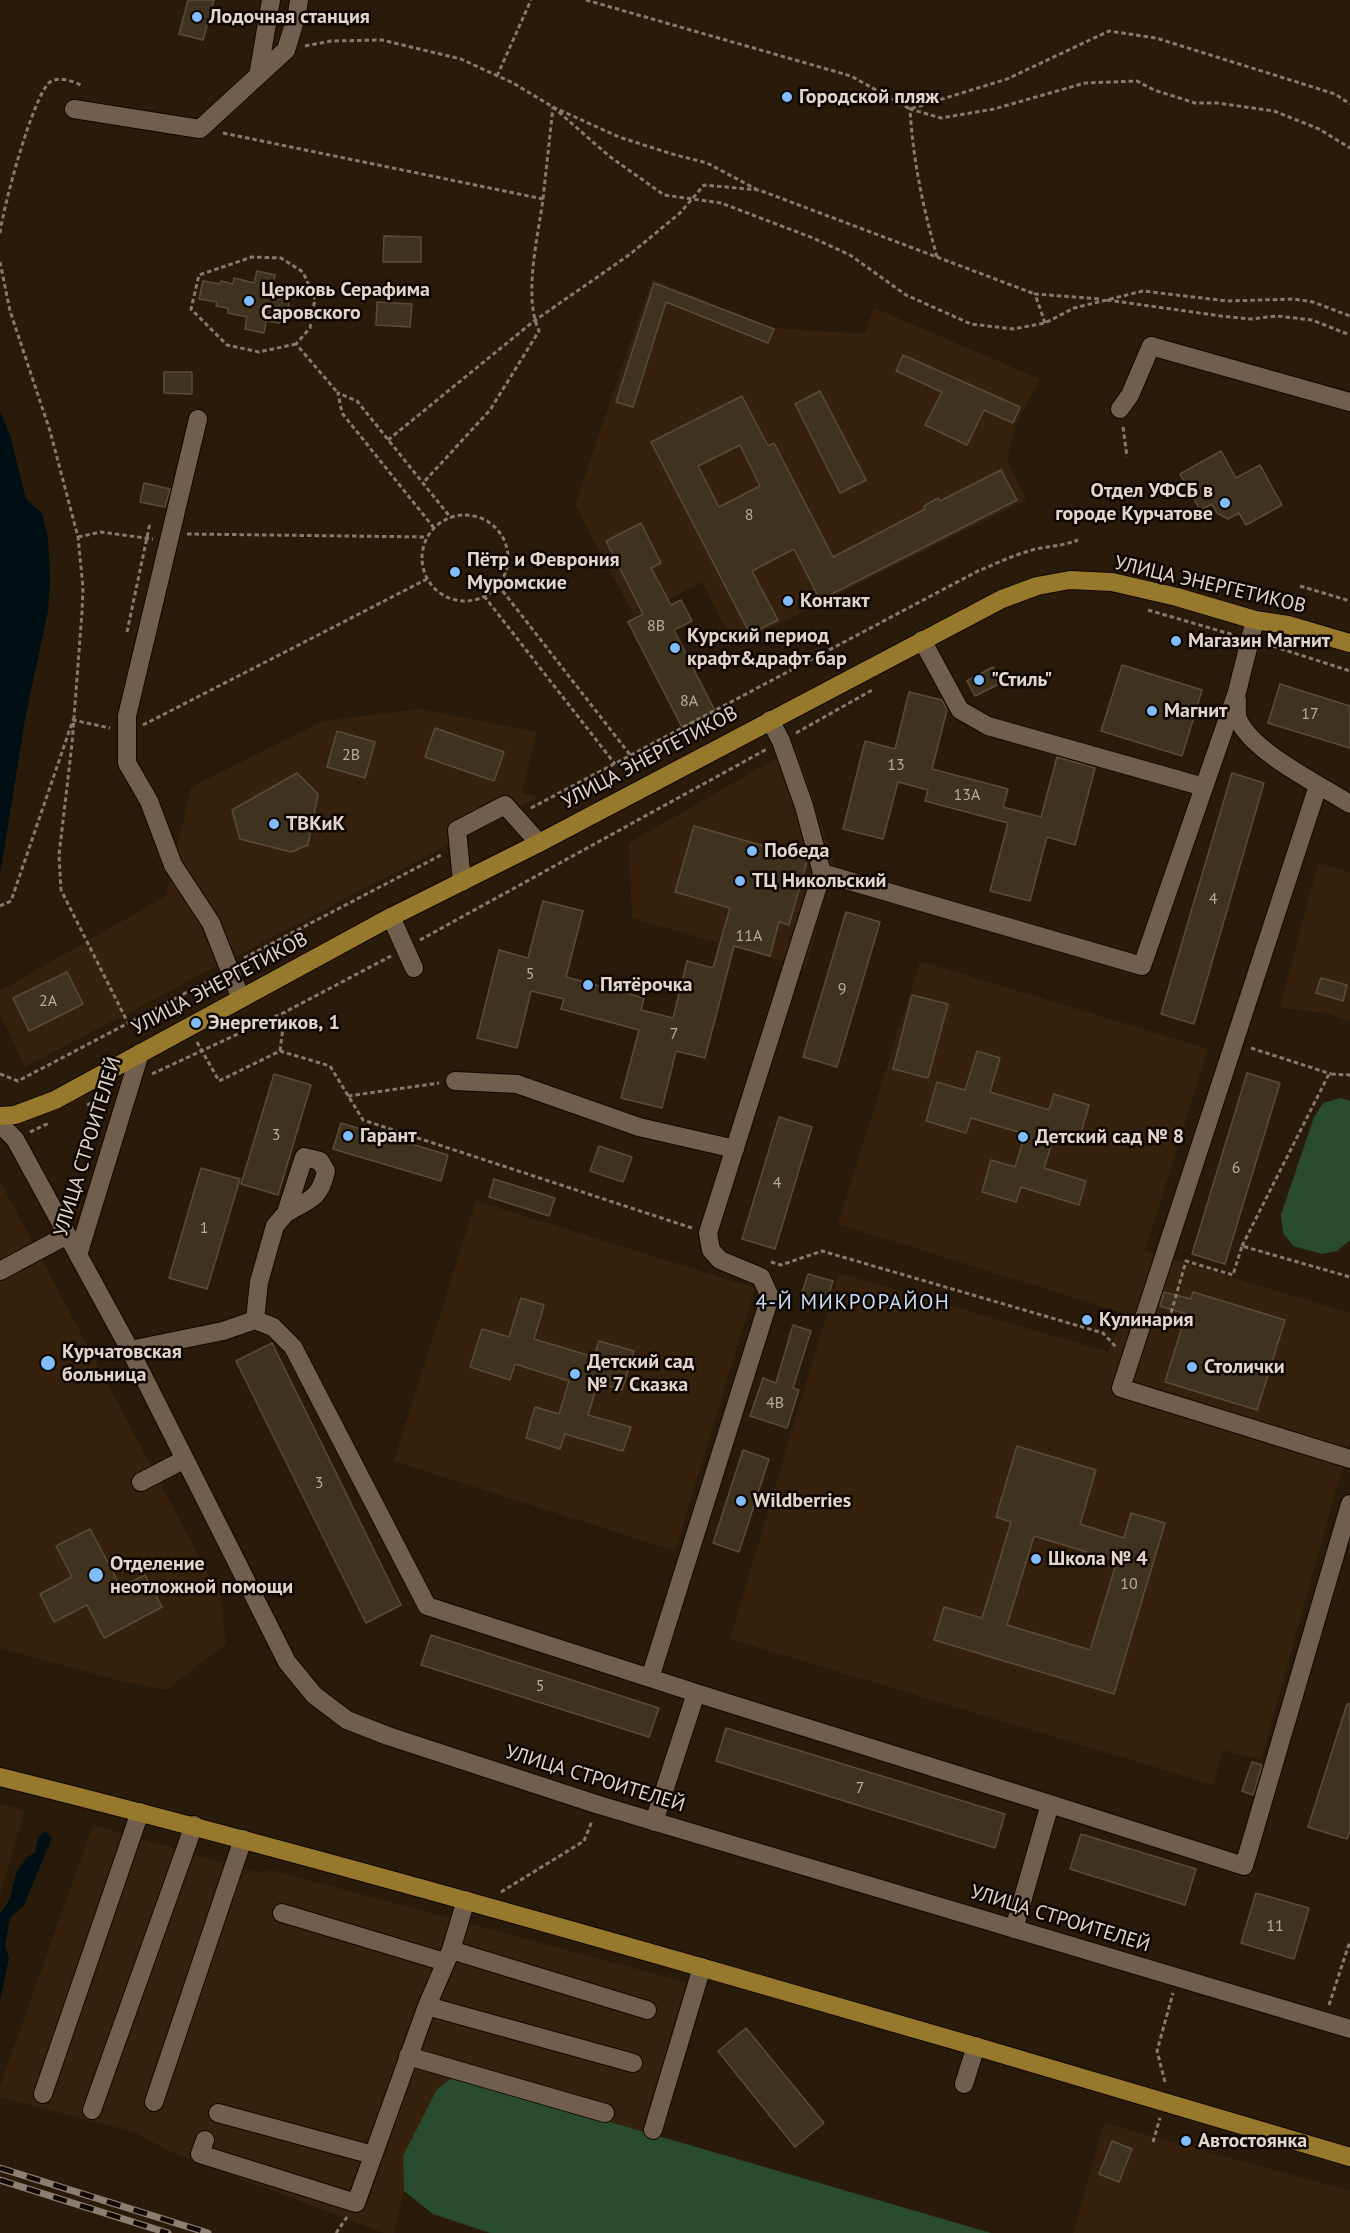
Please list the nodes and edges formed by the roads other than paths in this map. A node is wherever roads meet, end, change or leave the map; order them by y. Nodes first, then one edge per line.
1 (272, 0) edge
2 (299, 0) edge
3 (258, 76) junction
4 (74, 109) dead end
5 (1350, 402) edge
6 (1120, 409) road end
7 (198, 419) dead end
8 (1255, 620) junction
9 (922, 640) junction
10 (1350, 643) edge
11 (1237, 692) junction
12 (770, 720) junction
13 (1204, 786) junction
14 (1318, 786) junction
15 (1350, 804) edge
16 (539, 843) junction
17 (822, 873) junction
18 (462, 882) junction
19 (391, 916) junction
20 (414, 968) dead end
21 (241, 999) junction
22 (140, 1053) junction
23 (455, 1081) road end
24 (0, 1116) edge
25 (0, 1124) edge
26 (735, 1149) junction
27 (286, 1213) dead end
28 (67, 1235) junction
29 (78, 1255) junction
30 (0, 1271) edge
31 (255, 1320) junction
32 (130, 1350) junction
33 (185, 1459) junction
34 (1350, 1459) edge
35 (141, 1482) dead end
36 (1350, 1504) edge
37 (650, 1678) junction
38 (696, 1693) junction
39 (0, 1776) edge
40 (1050, 1804) junction
41 (140, 1812) junction
42 (654, 1822) junction
43 (194, 1825) junction
44 (243, 1839) junction
45 (473, 1902) junction
46 (282, 1913) dead end
47 (1014, 1929) junction
48 (448, 1956) junction
49 (702, 1967) junction
50 (427, 2006) junction
51 (647, 2010) dead end
52 (1350, 2029) edge
53 (976, 2046) junction
54 (408, 2056) junction
55 (633, 2063) dead end
56 (964, 2084) dead end
57 (43, 2094) dead end
58 (154, 2102) dead end
59 (92, 2110) dead end
60 (605, 2112) dead end
61 (218, 2113) dead end
62 (653, 2130) dead end
63 (205, 2140) dead end
64 (374, 2155) junction
65 (1350, 2157) edge

1 - 3 street
2 - 3 street
3 - 4 street
5 - 6 street
7 - 21 street
8 - 9 main road, УЛИЦА ЭНЕРГЕТИКОВ
8 - 10 main road, УЛИЦА ЭНЕРГЕТИКОВ
8 - 11 street
9 - 12 main road, УЛИЦА ЭНЕРГЕТИКОВ
9 - 13 street
11 - 13 street
11 - 14 street
12 - 16 main road, УЛИЦА ЭНЕРГЕТИКОВ
12 - 17 street
13 - 17 street
14 - 15 street
14 - 34 street
16 - 18 main road, УЛИЦА ЭНЕРГЕТИКОВ
16 - 18 street
17 - 26 street
18 - 19 main road, УЛИЦА ЭНЕРГЕТИКОВ
19 - 20 street
19 - 21 main road, УЛИЦА ЭНЕРГЕТИКОВ
21 - 22 main road, УЛИЦА ЭНЕРГЕТИКОВ
22 - 24 main road, УЛИЦА ЭНЕРГЕТИКОВ
22 - 29 street, УЛИЦА СТРОИТЕЛЕЙ
23 - 26 street
25 - 28 street, УЛИЦА СТРОИТЕЛЕЙ
26 - 37 street
27 - 31 street
28 - 29 street, УЛИЦА СТРОИТЕЛЕЙ
28 - 30 street
29 - 32 street, УЛИЦА СТРОИТЕЛЕЙ
31 - 32 street
31 - 37 street
32 - 33 street, УЛИЦА СТРОИТЕЛЕЙ
33 - 35 street
33 - 42 street, УЛИЦА СТРОИТЕЛЕЙ
36 - 40 street
37 - 38 street
38 - 40 street
38 - 42 street
39 - 41 main road
40 - 47 street
41 - 43 main road
41 - 57 street
42 - 47 street, УЛИЦА СТРОИТЕЛЕЙ
43 - 44 main road
43 - 59 street
44 - 45 main road
44 - 58 street
45 - 48 street
45 - 49 main road
46 - 48 street
47 - 52 street, УЛИЦА СТРОИТЕЛЕЙ
48 - 50 street
48 - 51 street
49 - 53 main road
49 - 62 street
50 - 54 street
50 - 55 street
53 - 56 street
53 - 65 main road
54 - 60 street
54 - 64 street
61 - 64 street
63 - 64 street

